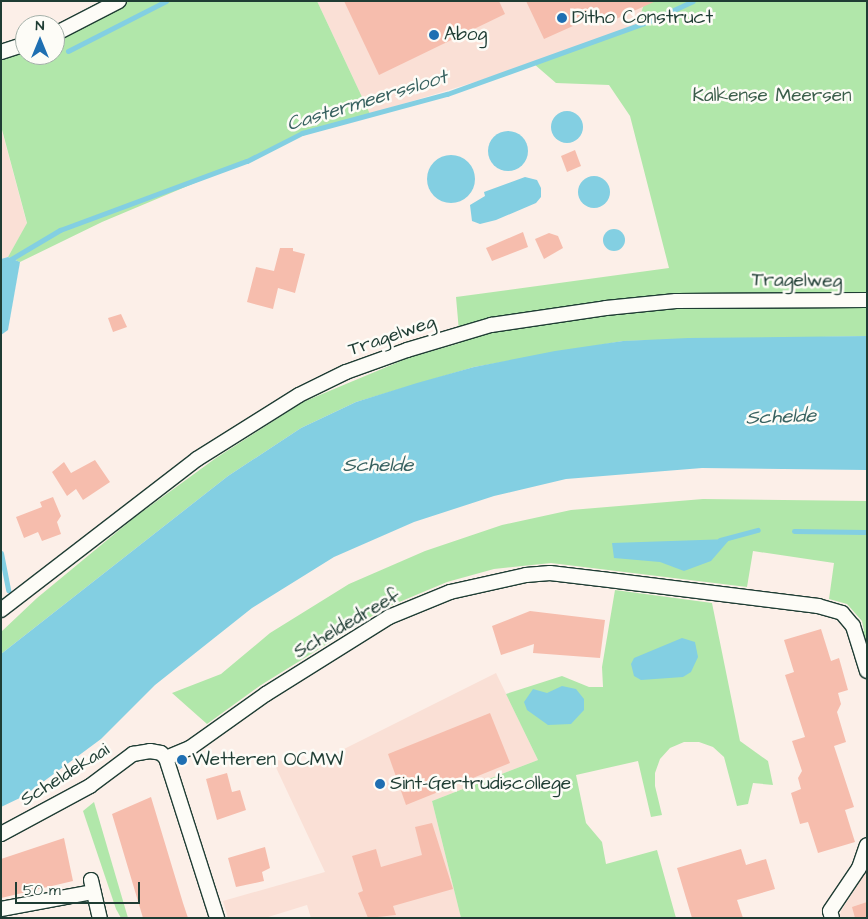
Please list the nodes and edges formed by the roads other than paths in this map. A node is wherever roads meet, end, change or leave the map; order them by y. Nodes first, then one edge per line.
1 (119, 1) edge
2 (65, 29) edge
3 (15, 47) edge
4 (1, 52) edge
5 (867, 300) edge
6 (1, 610) edge
7 (867, 671) edge
8 (166, 758) junction
9 (1, 834) edge
10 (867, 845) edge
11 (91, 888) junction
12 (1, 909) edge
13 (96, 918) edge
14 (100, 918) edge
15 (217, 918) edge
16 (832, 918) edge

1 - 2 street
3 - 4 street
5 - 6 street, Tragelweg
7 - 8 street, Scheldedreef
8 - 9 street, Scheldekaai
8 - 15 street
10 - 16 street
11 - 12 street
11 - 13 street
11 - 14 street

